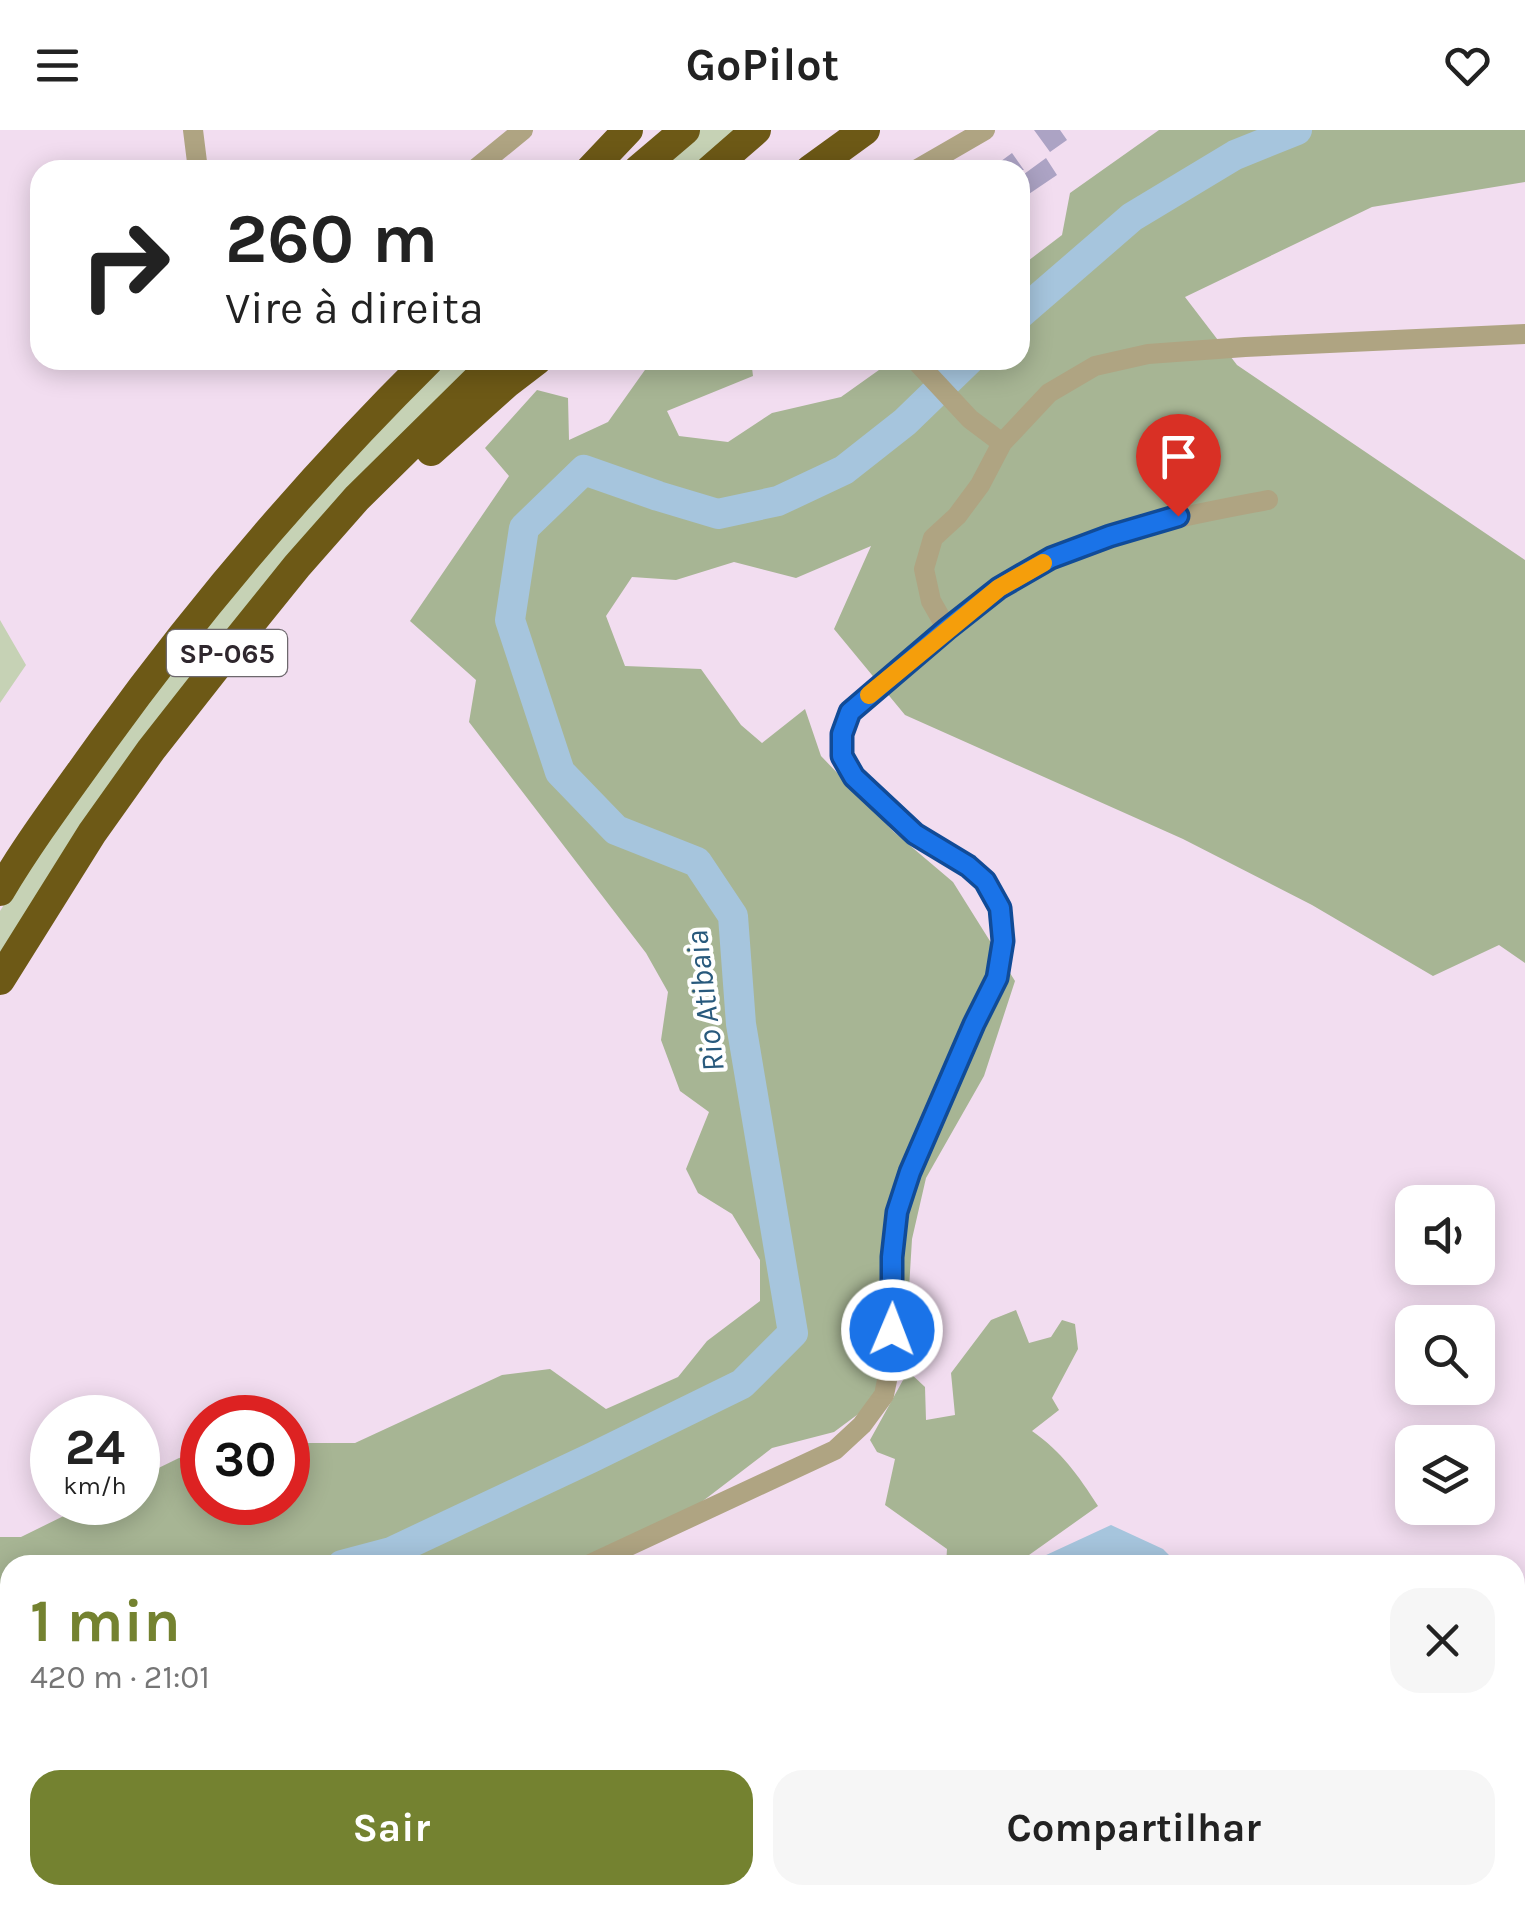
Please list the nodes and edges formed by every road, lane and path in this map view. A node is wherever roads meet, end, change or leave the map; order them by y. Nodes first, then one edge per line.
1 (193, 130) edge
2 (523, 130) edge
3 (628, 130) edge
4 (685, 130) edge
5 (756, 130) edge
6 (864, 130) edge
7 (984, 130) edge
8 (197, 160) edge
9 (486, 160) edge
10 (600, 160) edge
11 (650, 160) edge
12 (722, 160) edge
13 (824, 160) edge
14 (933, 160) edge
15 (1525, 334) edge
16 (395, 370) edge
17 (419, 370) edge
18 (487, 370) edge
19 (524, 370) edge
20 (924, 370) edge
21 (1002, 443) junction
22 (1268, 500) dead end
23 (947, 629) junction
24 (239, 638) junction
25 (69, 789) junction
26 (0, 891) edge
27 (0, 980) edge
28 (609, 1555) edge

1 - 8 street
2 - 9 street
3 - 10 highway
4 - 11 highway
5 - 12 highway
6 - 13 highway
7 - 14 street
15 - 21 street
16 - 25 highway
17 - 25 highway, SP-065
18 - 24 highway, SP-065
19 - 24 highway
20 - 21 street
21 - 23 street
22 - 23 street
23 - 28 street
24 - 27 highway, SP-065
25 - 26 highway, SP-065

